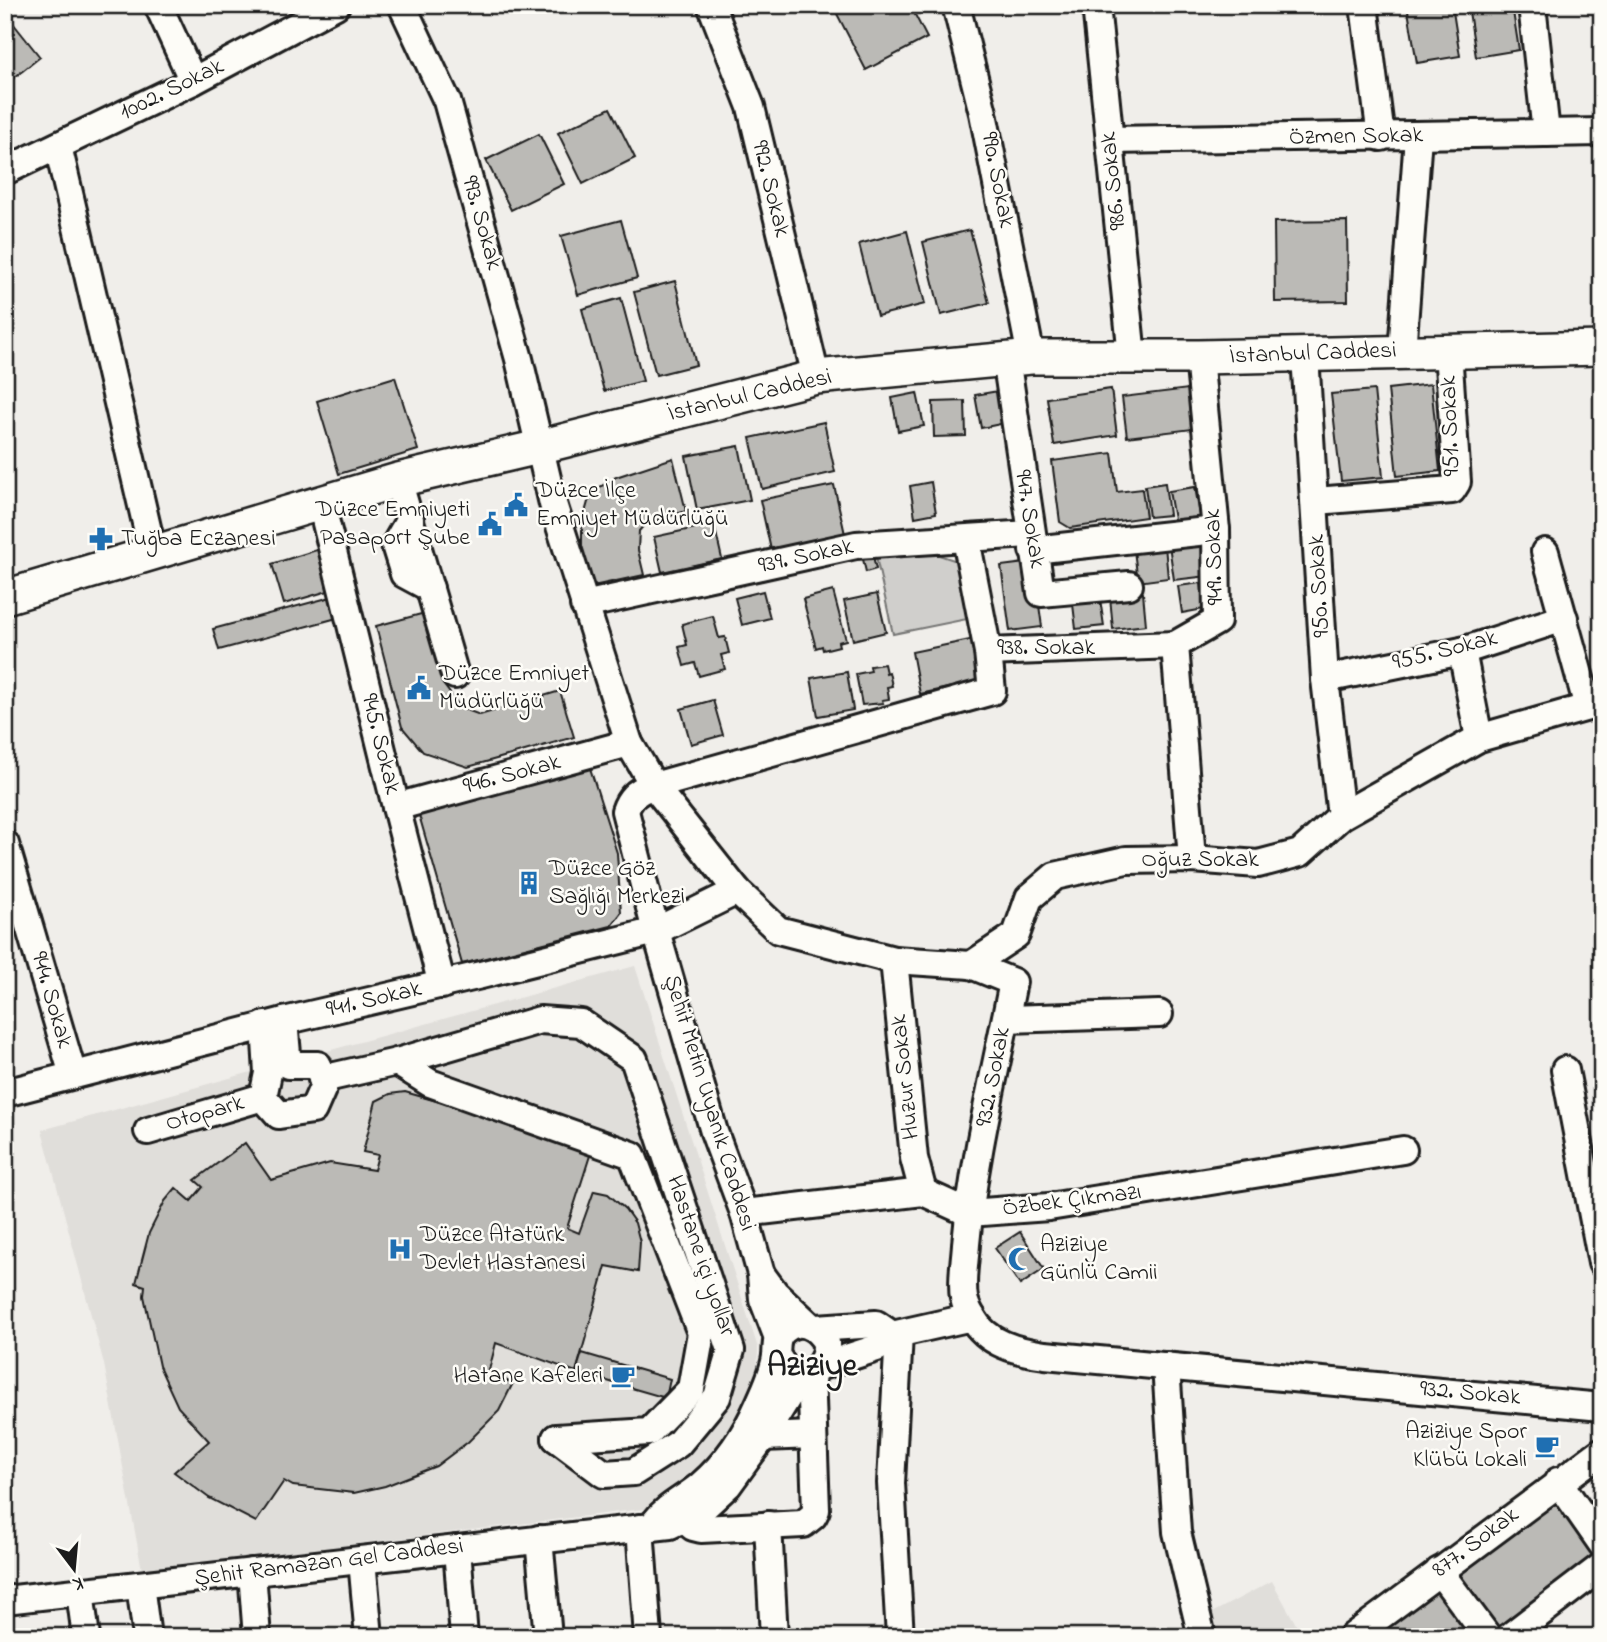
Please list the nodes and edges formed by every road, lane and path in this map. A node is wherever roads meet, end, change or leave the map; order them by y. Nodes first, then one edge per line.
1 (158, 5) edge
2 (336, 5) edge
3 (402, 5) edge
4 (711, 5) edge
5 (956, 5) edge
6 (1096, 5) edge
7 (1364, 5) edge
8 (1532, 5) edge
9 (193, 81) junction
10 (1602, 132) edge
11 (1546, 133) junction
12 (1418, 136) junction
13 (1381, 137) junction
14 (1110, 141) junction
15 (58, 146) junction
16 (5, 171) edge
17 (1602, 348) edge
18 (1448, 351) junction
19 (1402, 352) junction
20 (1305, 355) junction
21 (1132, 357) junction
22 (1199, 357) junction
23 (1018, 358) junction
24 (816, 377) junction
25 (539, 447) junction
26 (398, 480) junction
27 (1316, 501) junction
28 (321, 503) junction
29 (1216, 530) junction
30 (966, 538) junction
31 (1032, 542) junction
32 (1545, 552) dead end
33 (153, 553) junction
34 (1129, 585) dead end
35 (5, 597) edge
36 (584, 605) junction
37 (1564, 618) junction
38 (1175, 645) junction
39 (1462, 651) junction
40 (988, 652) junction
41 (456, 675) dead end
42 (1325, 679) junction
43 (1595, 705) edge
44 (1479, 738) junction
45 (629, 743) junction
46 (654, 786) junction
47 (396, 807) junction
48 (1342, 816) junction
49 (5, 844) edge
50 (1192, 859) junction
51 (737, 891) junction
52 (656, 931) junction
53 (1016, 935) junction
54 (894, 960) junction
55 (971, 965) junction
56 (1013, 982) junction
57 (442, 985) junction
58 (1159, 1014) dead end
59 (1006, 1019) junction
60 (274, 1023) junction
61 (397, 1062) junction
62 (1565, 1070) dead end
63 (73, 1075) junction
64 (322, 1079) junction
65 (5, 1093) edge
66 (263, 1097) junction
67 (148, 1131) dead end
68 (1403, 1150) dead end
69 (923, 1192) junction
70 (744, 1213) junction
71 (969, 1213) junction
72 (1602, 1263) edge
73 (761, 1274) junction
74 (972, 1317) junction
75 (812, 1326) junction
76 (896, 1334) junction
77 (777, 1346) junction
78 (1166, 1366) junction
79 (811, 1371) junction
80 (1602, 1407) edge
81 (813, 1435) junction
82 (763, 1437) junction
83 (1602, 1451) edge
84 (1558, 1481) junction
85 (685, 1519) junction
86 (768, 1525) junction
87 (646, 1527) junction
88 (539, 1539) junction
89 (1602, 1544) edge
90 (457, 1549) junction
91 (362, 1560) junction
92 (1602, 1566) edge
93 (1439, 1571) junction
94 (252, 1572) junction
95 (140, 1585) junction
96 (80, 1592) junction
97 (5, 1600) edge
98 (86, 1637) edge
99 (147, 1637) edge
100 (257, 1637) edge
101 (369, 1637) edge
102 (464, 1637) edge
103 (548, 1637) edge
104 (648, 1637) edge
105 (774, 1637) edge
106 (900, 1637) edge
107 (1202, 1637) edge
108 (1352, 1637) edge
109 (1488, 1637) edge
110 (1509, 1637) edge

1 - 9 street
2 - 9 street, 1002. Sokak
3 - 25 street, 993. Sokak
4 - 24 street, 992. Sokak
5 - 23 street, 990. Sokak
6 - 14 street, 986. Sokak
7 - 13 street
8 - 11 street
9 - 15 street, 1002. Sokak
10 - 11 street, Özmen Sokak
11 - 12 street, Özmen Sokak
12 - 13 street, Özmen Sokak
12 - 19 street
13 - 14 street, Özmen Sokak
14 - 21 street, 986. Sokak
15 - 16 street, 1002. Sokak
15 - 33 street
17 - 18 main road, İstanbul Caddesi
18 - 19 main road, İstanbul Caddesi
18 - 27 street, 951. Sokak
19 - 20 main road, İstanbul Caddesi
20 - 22 main road, İstanbul Caddesi
20 - 27 street, 950. Sokak
21 - 22 main road, İstanbul Caddesi
21 - 23 main road, İstanbul Caddesi
22 - 29 street, 949. Sokak
23 - 24 main road, İstanbul Caddesi
23 - 31 street, 947. Sokak
24 - 25 main road, İstanbul Caddesi
25 - 26 main road, İstanbul Caddesi
25 - 36 street
26 - 28 main road, İstanbul Caddesi
26 - 41 street
27 - 42 street, 950. Sokak
28 - 33 main road, İstanbul Caddesi
28 - 47 street, 945. Sokak
29 - 31 street, 939. Sokak
29 - 38 street, 949. Sokak
30 - 31 street, 939. Sokak
30 - 36 street, 939. Sokak
30 - 40 street, 938. Sokak
31 - 34 street, 947. Sokak
32 - 37 street
33 - 35 main road, İstanbul Caddesi
36 - 45 street
37 - 39 street, 955. Sokak
37 - 43 street
38 - 40 street, 938. Sokak
38 - 50 street
39 - 42 street, 955. Sokak
39 - 44 street
40 - 46 street
42 - 48 street, 950. Sokak
43 - 44 street, Oğuz Sokak
44 - 48 street, Oğuz Sokak
45 - 46 street
45 - 47 street, 946. Sokak
46 - 51 street
46 - 52 street, Şehit Metin Uyanık Caddesi
47 - 57 street, 945. Sokak
48 - 50 street, Oğuz Sokak
49 - 63 street, 944. Sokak
50 - 53 street, Oğuz Sokak
51 - 52 street, 941. Sokak
51 - 54 street
52 - 57 street, 941. Sokak
52 - 70 street, Şehit Metin Uyanık Caddesi
53 - 55 street
53 - 56 street, Oğuz Sokak
54 - 55 street
54 - 69 street, Huzur Sokak
55 - 56 street
56 - 59 street, 932. Sokak
57 - 60 street, 941. Sokak
58 - 59 street
59 - 71 street, 932. Sokak
60 - 63 street, 941. Sokak
60 - 64 street
60 - 66 street
61 - 61 street, Hastane içi yollar
61 - 64 street, Hastane içi yollar
62 - 72 street
63 - 65 street, 941. Sokak
64 - 66 street
66 - 67 street, Otopark
68 - 71 street, Özbek Çıkmazı
69 - 70 street
69 - 71 street, Özbek Çıkmazı
70 - 73 street, Şehit Metin Uyanık Caddesi
71 - 74 street, 932. Sokak
73 - 75 street, Şehit Metin Uyanık Caddesi
73 - 77 street, Şehit Metin Uyanık Caddesi
74 - 76 street
74 - 78 street, 932. Sokak
75 - 76 street
75 - 77 street
75 - 79 street
76 - 79 street
76 - 106 street
77 - 79 street
77 - 87 street
78 - 80 street, 932. Sokak
78 - 107 street
79 - 81 street
79 - 82 street
81 - 82 street
81 - 86 street
82 - 85 street
83 - 84 street, 877. Sokak
84 - 89 street
84 - 93 street, 877. Sokak
85 - 86 street
85 - 87 street, Şehit Ramazan Gel Caddesi
86 - 105 street
87 - 88 street, Şehit Ramazan Gel Caddesi
87 - 104 street
88 - 90 street, Şehit Ramazan Gel Caddesi
88 - 103 street
90 - 91 street, Şehit Ramazan Gel Caddesi
90 - 102 street
91 - 94 street, Şehit Ramazan Gel Caddesi
91 - 101 street
92 - 110 street
93 - 108 street, 877. Sokak
93 - 109 street
94 - 95 street, Şehit Ramazan Gel Caddesi
94 - 100 street
95 - 96 street, Şehit Ramazan Gel Caddesi
95 - 99 street
96 - 97 street, Şehit Ramazan Gel Caddesi
96 - 98 street

